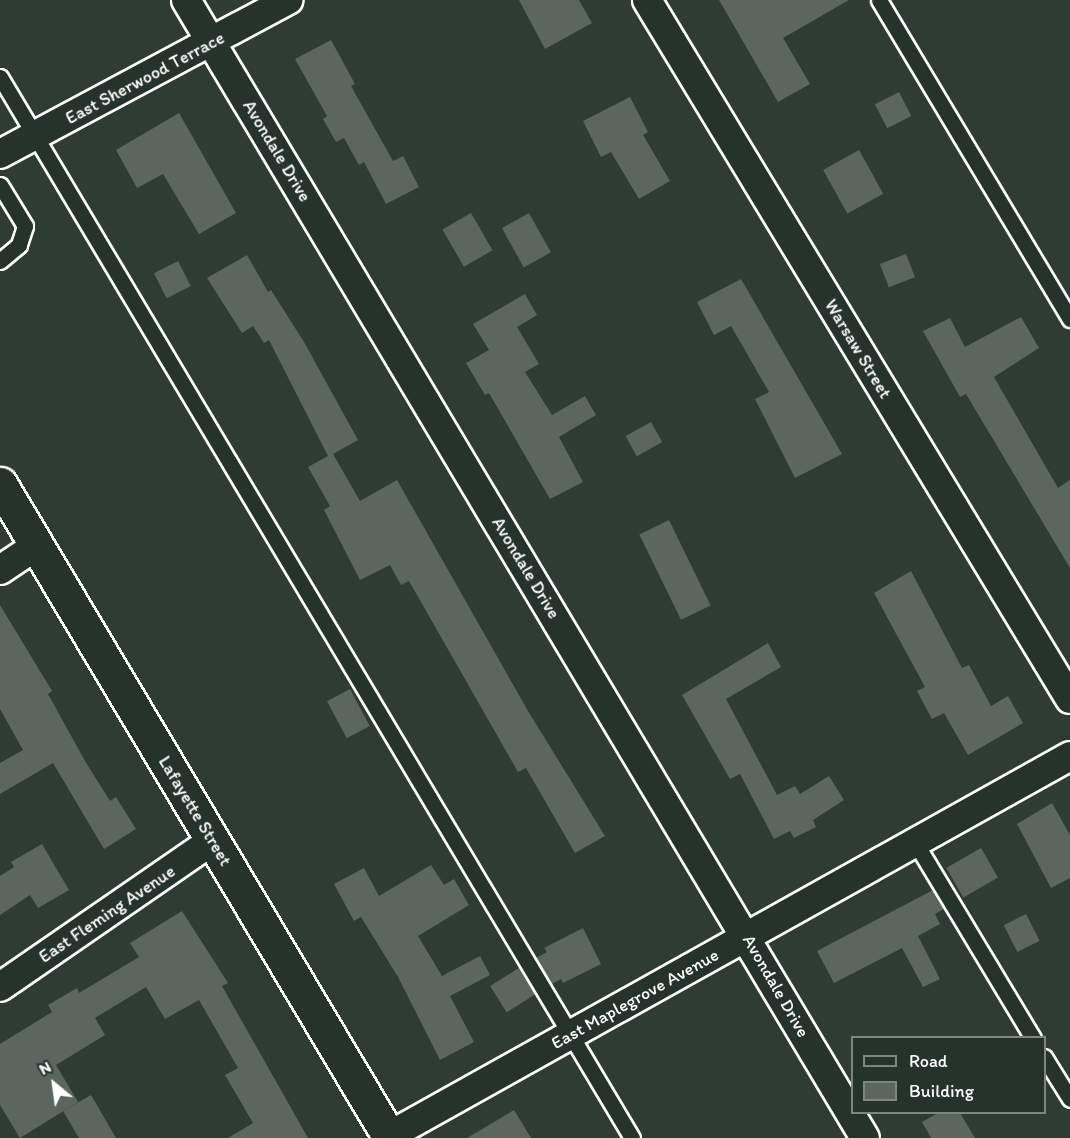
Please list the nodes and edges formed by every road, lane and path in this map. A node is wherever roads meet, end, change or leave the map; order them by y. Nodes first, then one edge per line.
1 (186, 0) edge
2 (290, 0) edge
3 (647, 0) edge
4 (879, 0) edge
5 (212, 43) junction
6 (0, 77) edge
7 (36, 135) junction
8 (0, 154) edge
9 (0, 184) edge
10 (0, 261) edge
11 (1070, 319) edge
12 (0, 484) edge
13 (36, 546) junction
14 (0, 570) edge
15 (1070, 699) edge
16 (1070, 756) edge
17 (213, 840) junction
18 (915, 842) junction
19 (747, 937) junction
20 (0, 987) edge
21 (571, 1034) junction
22 (1032, 1036) edge
23 (1046, 1059) edge
24 (1070, 1099) edge
25 (390, 1137) edge
26 (632, 1138) edge
27 (865, 1138) edge

1 - 5 street, Avondale Drive
2 - 5 street, East Sherwood Terrace
3 - 15 street, Warsaw Street
4 - 11 lane
5 - 7 street, East Sherwood Terrace
5 - 19 street, Avondale Drive
6 - 7 lane
7 - 8 street, East Sherwood Terrace
7 - 21 lane
9 - 10 lane
12 - 13 highway, Lafayette Street
13 - 14 street
13 - 17 highway, Lafayette Street
16 - 18 street, East Maplegrove Avenue
17 - 20 street, East Fleming Avenue
17 - 25 highway, Lafayette Street
18 - 19 street, East Maplegrove Avenue
18 - 22 lane
19 - 21 street, East Maplegrove Avenue
19 - 27 street, Avondale Drive
21 - 25 street, East Maplegrove Avenue
21 - 26 lane
23 - 24 lane

